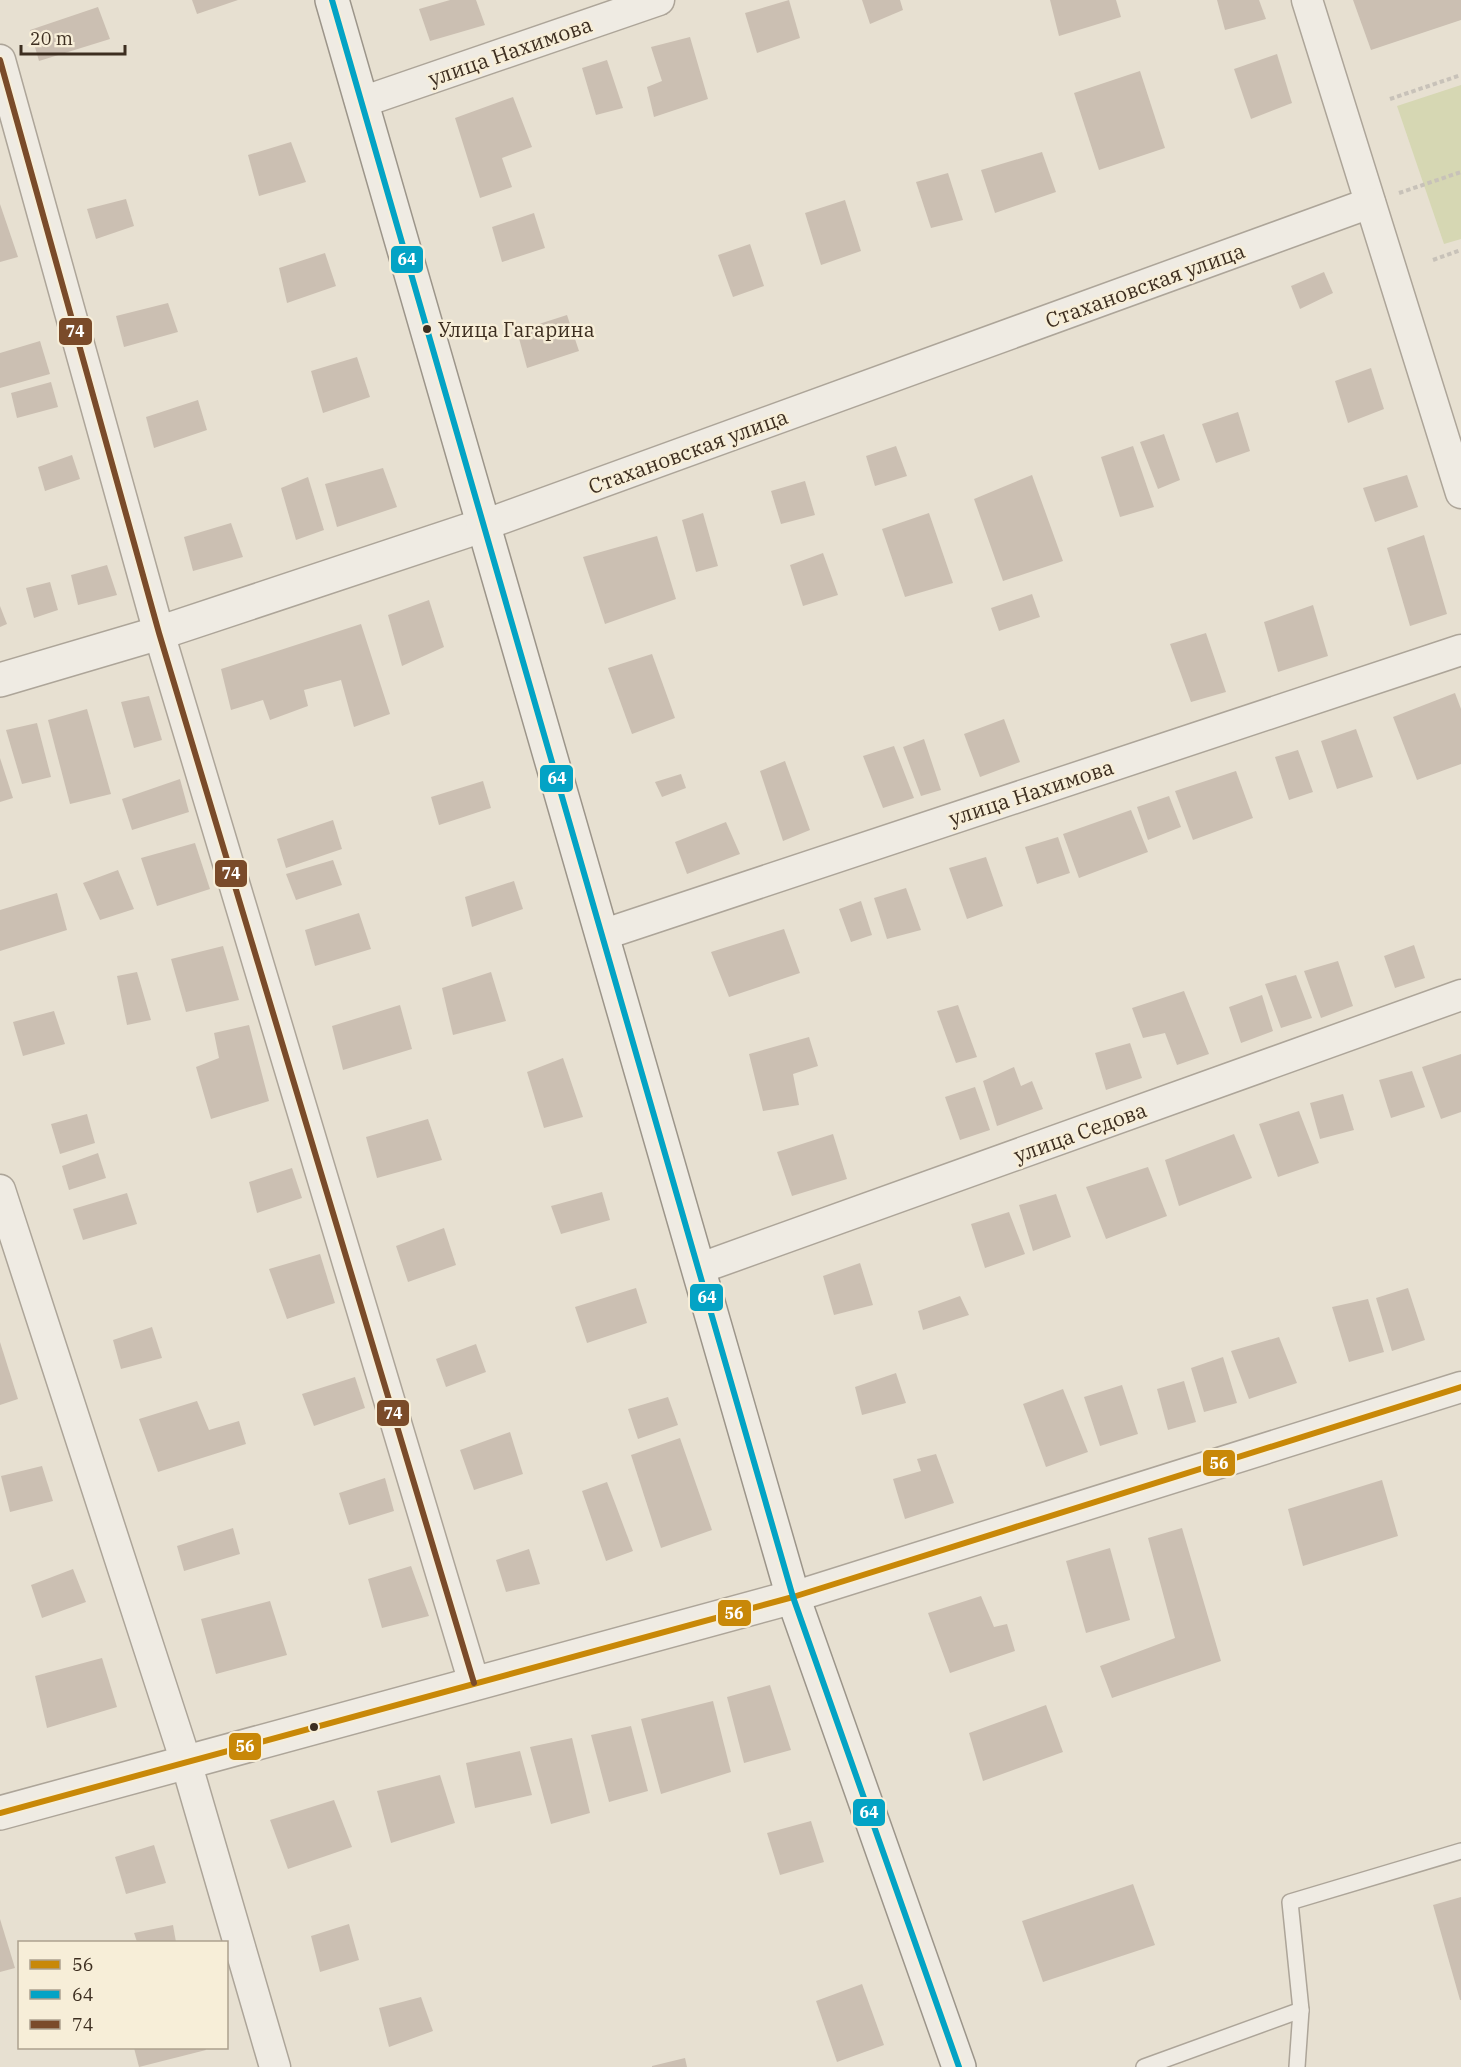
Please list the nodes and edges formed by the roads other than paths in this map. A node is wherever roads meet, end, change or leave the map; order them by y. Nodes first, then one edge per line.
1 (333, 0) edge
2 (658, 0) edge
3 (1307, 0) edge
4 (0, 60) edge
5 (362, 102) junction
6 (1370, 203) junction
7 (1461, 493) edge
8 (484, 525) junction
9 (159, 633) junction
10 (1461, 650) edge
11 (0, 680) edge
12 (602, 934) junction
13 (1461, 995) edge
14 (0, 1190) edge
15 (698, 1269) junction
16 (1461, 1387) edge
17 (793, 1597) junction
18 (474, 1683) junction
19 (186, 1762) junction
20 (0, 1813) edge
21 (1461, 1851) edge
22 (1301, 2010) junction
23 (275, 2067) edge
24 (959, 2067) edge
25 (1144, 2067) edge
26 (1297, 2067) edge

1 - 5 main road
2 - 5 street, улица Нахимова
3 - 6 street
4 - 9 street
5 - 8 main road
6 - 7 street
6 - 8 street, Стахановская улица
8 - 9 main road, Стахановская улица
8 - 12 main road
9 - 11 main road, Стахановская улица
9 - 18 street
10 - 12 street, улица Нахимова
12 - 15 main road
13 - 15 street, улица Седова
14 - 19 street
15 - 17 main road
16 - 17 street
17 - 18 main road
17 - 24 main road
18 - 19 main road
19 - 20 main road
19 - 23 street
21 - 22 lane
22 - 25 lane
22 - 26 lane

